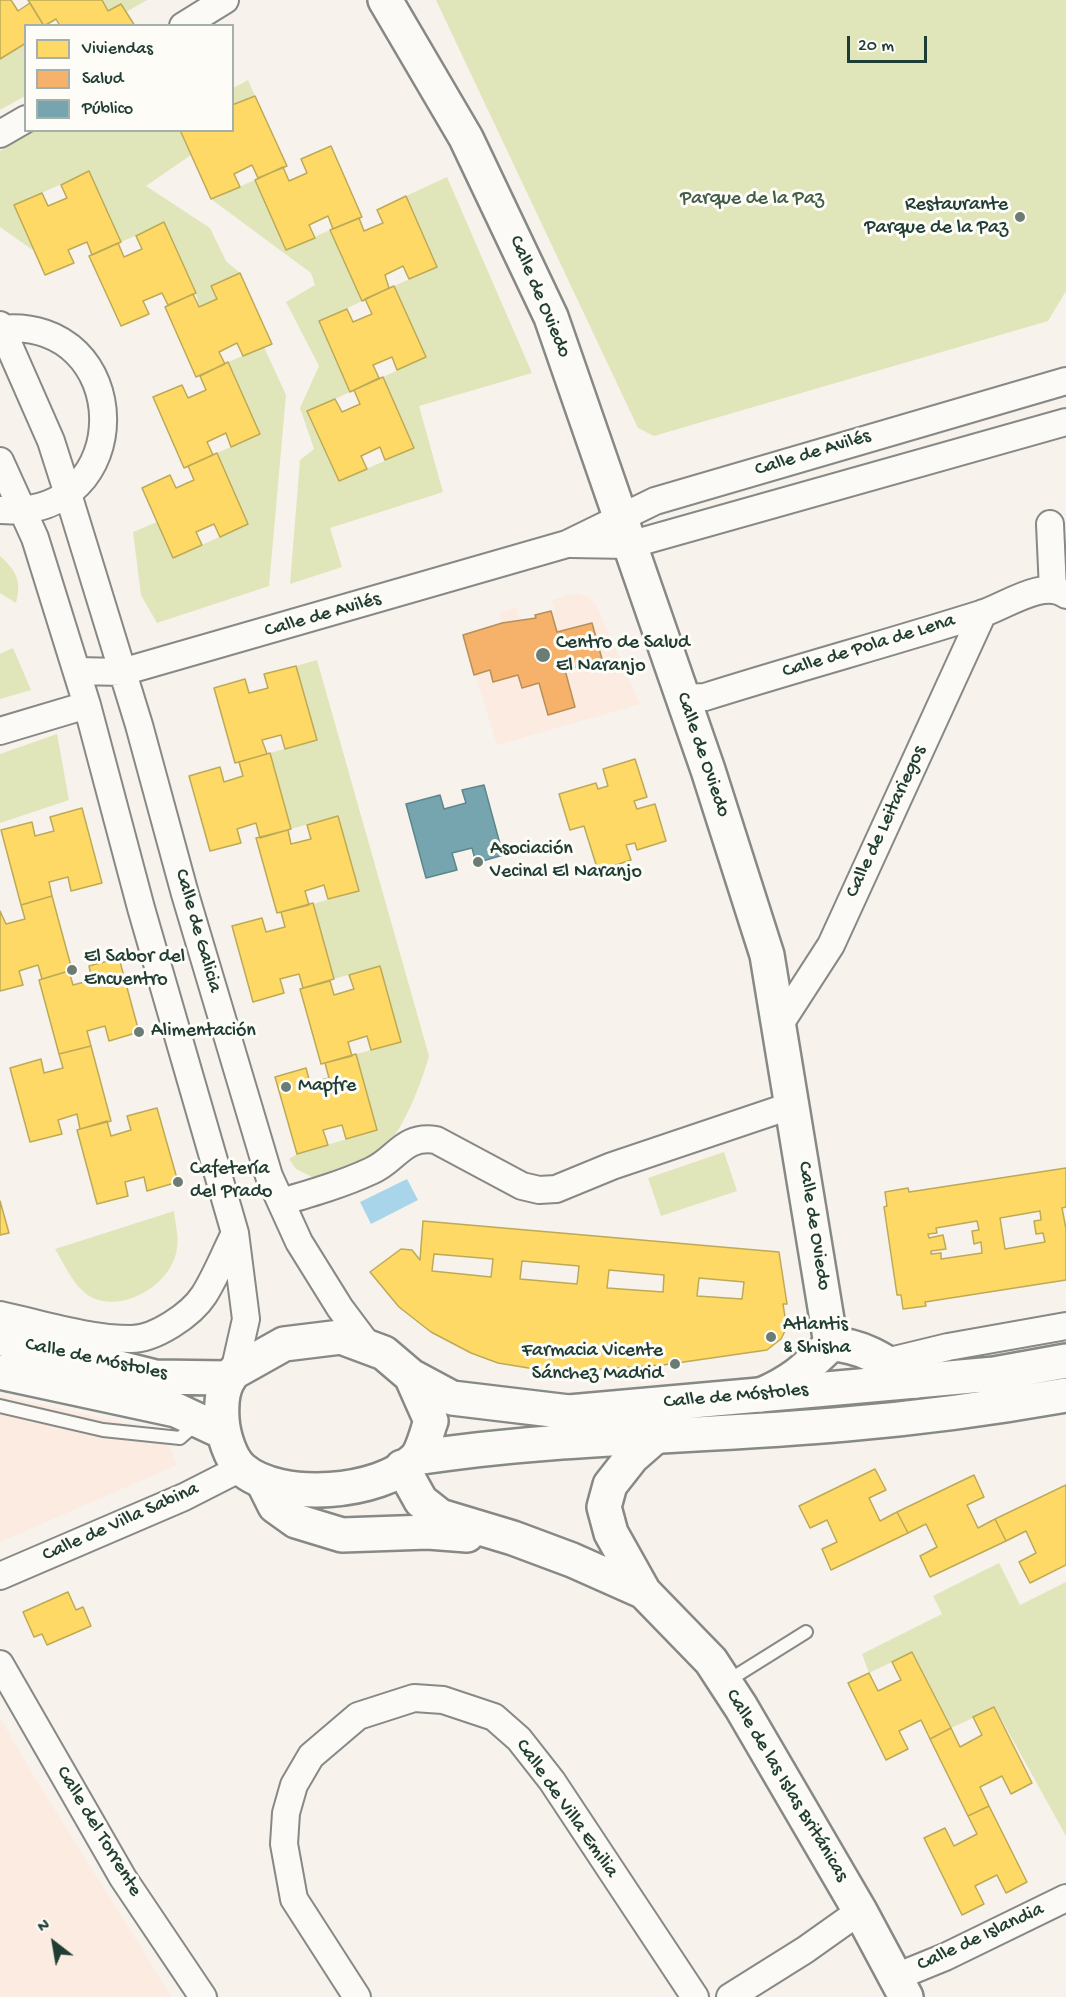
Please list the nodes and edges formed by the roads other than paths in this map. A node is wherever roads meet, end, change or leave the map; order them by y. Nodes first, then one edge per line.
1 (225, 0) edge
2 (385, 0) edge
3 (186, 24) edge
4 (24, 120) edge
5 (0, 134) edge
6 (1, 328) edge
7 (1066, 381) edge
8 (1066, 422) edge
9 (0, 461) edge
10 (68, 494) junction
11 (11, 511) edge
12 (1050, 524) dead end
13 (625, 531) junction
14 (1060, 593) edge
15 (983, 613) junction
16 (77, 671) junction
17 (122, 672) junction
18 (684, 698) junction
19 (87, 705) junction
20 (0, 730) edge
21 (780, 1024) junction
22 (793, 1105) junction
23 (281, 1202) junction
24 (235, 1233) junction
25 (0, 1315) edge
26 (1066, 1326) edge
27 (0, 1338) edge
28 (831, 1344) junction
29 (370, 1348) junction
30 (1066, 1361) edge
31 (886, 1362) junction
32 (0, 1372) edge
33 (231, 1375) junction
34 (411, 1376) junction
35 (915, 1381) junction
36 (761, 1395) junction
37 (1066, 1395) edge
38 (0, 1406) edge
39 (211, 1427) junction
40 (656, 1436) junction
41 (409, 1462) junction
42 (252, 1475) junction
43 (513, 1538) junction
44 (0, 1576) edge
45 (644, 1592) junction
46 (806, 1632) dead end
47 (0, 1664) edge
48 (724, 1682) junction
49 (1066, 1898) edge
50 (860, 1911) junction
51 (901, 1987) edge
52 (202, 1996) edge
53 (357, 1997) edge
54 (695, 1997) edge
55 (730, 1997) edge

1 - 3 street
2 - 13 street, Calle de Oviedo
4 - 5 street
6 - 10 street, Calle de Galicia
6 - 10 street, Calle de Galicia
7 - 13 street, Calle de Avilés
8 - 13 street, Calle de Avilés
9 - 11 street
10 - 11 street, Calle de Galicia
10 - 17 street, Calle de Galicia
11 - 16 street
12 - 14 street, Calle de Pola de Lena
13 - 17 street, Calle de Avilés
13 - 18 street, Calle de Oviedo
14 - 15 street, Calle de Pola de Lena
15 - 18 street, Calle de Pola de Lena
15 - 21 street, Calle de Leitariegos
16 - 17 street, Calle de Avilés
16 - 19 street
17 - 23 street, Calle de Galicia
18 - 21 street, Calle de Oviedo
19 - 20 street
19 - 24 street
21 - 22 street, Calle de Oviedo
22 - 23 street
22 - 28 street, Calle de Oviedo
23 - 29 street, Calle de Galicia
24 - 25 street, Calle de Móstoles
24 - 33 street
26 - 31 street
27 - 33 street, Calle de Móstoles
28 - 31 street
28 - 36 street
29 - 33 street
29 - 34 street
30 - 35 street, Calle de Móstoles
31 - 35 street
32 - 39 street, Calle de Móstoles
33 - 39 street
34 - 36 street, Calle de Móstoles
34 - 41 street
35 - 36 street, Calle de Móstoles
37 - 40 street, Calle de Móstoles
38 - 39 lane
39 - 42 street
40 - 41 street, Calle de Móstoles
40 - 45 street, Calle de las Islas Británicas
41 - 42 street
41 - 43 street, Calle de las Islas Británicas
42 - 43 street, Calle de las Islas Británicas
42 - 44 street, Calle de Villa Sabina
43 - 45 street, Calle de las Islas Británicas
45 - 48 street, Calle de las Islas Británicas
46 - 48 lane
47 - 52 street, Calle del Torrente
48 - 50 street, Calle de las Islas Británicas
49 - 51 street, Calle de Islandia
50 - 51 street, Calle de las Islas Británicas
50 - 55 street
53 - 54 street, Calle de Villa Emilia

